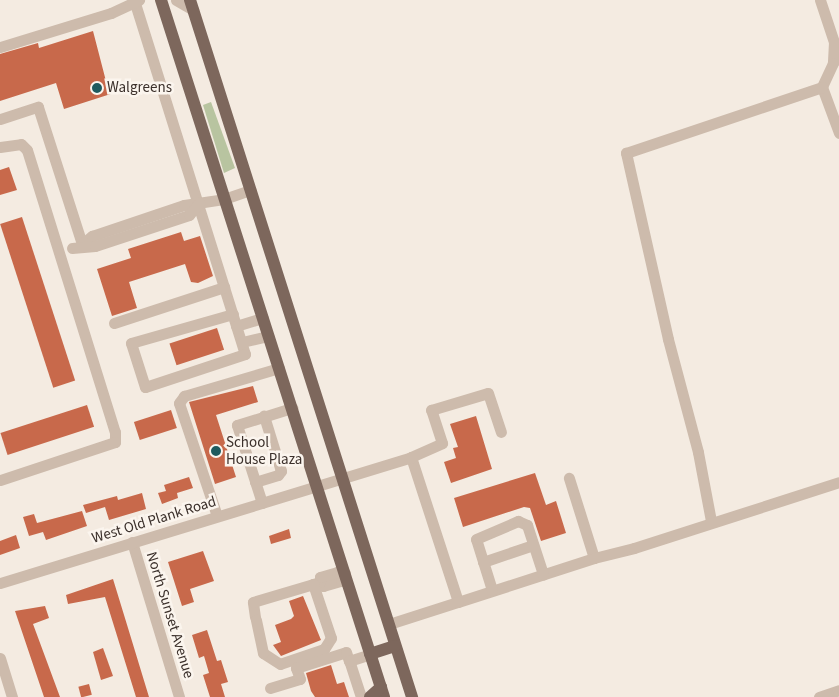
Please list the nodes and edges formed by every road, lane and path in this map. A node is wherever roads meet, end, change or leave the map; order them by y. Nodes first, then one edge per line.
1 (161, 0) edge
2 (176, 0) edge
3 (820, 0) edge
4 (136, 1) edge
5 (191, 5) edge
6 (0, 47) edge
7 (822, 87) junction
8 (0, 119) edge
9 (839, 133) edge
10 (0, 147) edge
11 (250, 190) junction
12 (224, 199) junction
13 (199, 203) junction
14 (69, 249) junction
15 (224, 287) junction
16 (232, 314) junction
17 (262, 318) junction
18 (114, 323) dead end
19 (236, 326) junction
20 (268, 336) junction
21 (242, 342) junction
22 (279, 368) junction
23 (292, 408) junction
24 (264, 416) junction
25 (501, 432) dead end
26 (411, 457) junction
27 (342, 478) junction
28 (569, 478) dead end
29 (0, 480) edge
30 (256, 482) junction
31 (839, 482) edge
32 (317, 486) junction
33 (262, 503) junction
34 (217, 516) junction
35 (710, 521) junction
36 (132, 542) junction
37 (533, 545) junction
38 (594, 558) junction
39 (483, 562) junction
40 (343, 574) junction
41 (543, 574) junction
42 (0, 583) edge
43 (316, 583) junction
44 (492, 590) junction
45 (458, 602) junction
46 (389, 624) junction
47 (396, 646) junction
48 (370, 654) junction
49 (0, 658) edge
50 (349, 661) junction
51 (270, 688) dead end
52 (839, 690) edge
53 (383, 692) edge
54 (12, 697) edge
55 (179, 697) edge
56 (361, 697) edge
57 (370, 697) edge
58 (412, 697) edge
59 (819, 697) edge

1 - 12 main road
2 - 5 street
3 - 7 street
4 - 6 street
4 - 13 street
5 - 11 main road
7 - 9 street
7 - 35 street
8 - 14 street
10 - 14 street
11 - 12 street
11 - 27 main road
12 - 13 street
12 - 17 main road
13 - 14 street
13 - 15 street
14 - 29 street
15 - 16 street
15 - 18 street
16 - 19 street
16 - 21 street
17 - 19 street
17 - 20 main road
19 - 21 street
20 - 21 street
20 - 22 main road
22 - 23 main road
22 - 34 street
23 - 24 street
23 - 32 main road
24 - 30 street
24 - 30 street
25 - 26 street, West Old Plank Road
26 - 27 street, West Old Plank Road
26 - 45 street
27 - 32 street, West Old Plank Road
27 - 46 main road
28 - 38 street
30 - 33 street
31 - 35 street
32 - 33 street, West Old Plank Road
32 - 40 main road
33 - 34 street, West Old Plank Road
34 - 36 street, West Old Plank Road
35 - 38 street
36 - 42 street, West Old Plank Road
36 - 55 street, North Sunset Avenue
37 - 39 street
37 - 39 street
37 - 41 street
38 - 41 street
39 - 44 street
40 - 43 street
40 - 48 main road
41 - 44 street
43 - 43 street
44 - 45 street
45 - 46 street
46 - 47 main road
47 - 48 main road
47 - 58 main road
48 - 50 street
48 - 53 main road
49 - 54 street
50 - 51 street
50 - 56 street
52 - 59 street
53 - 57 main road

